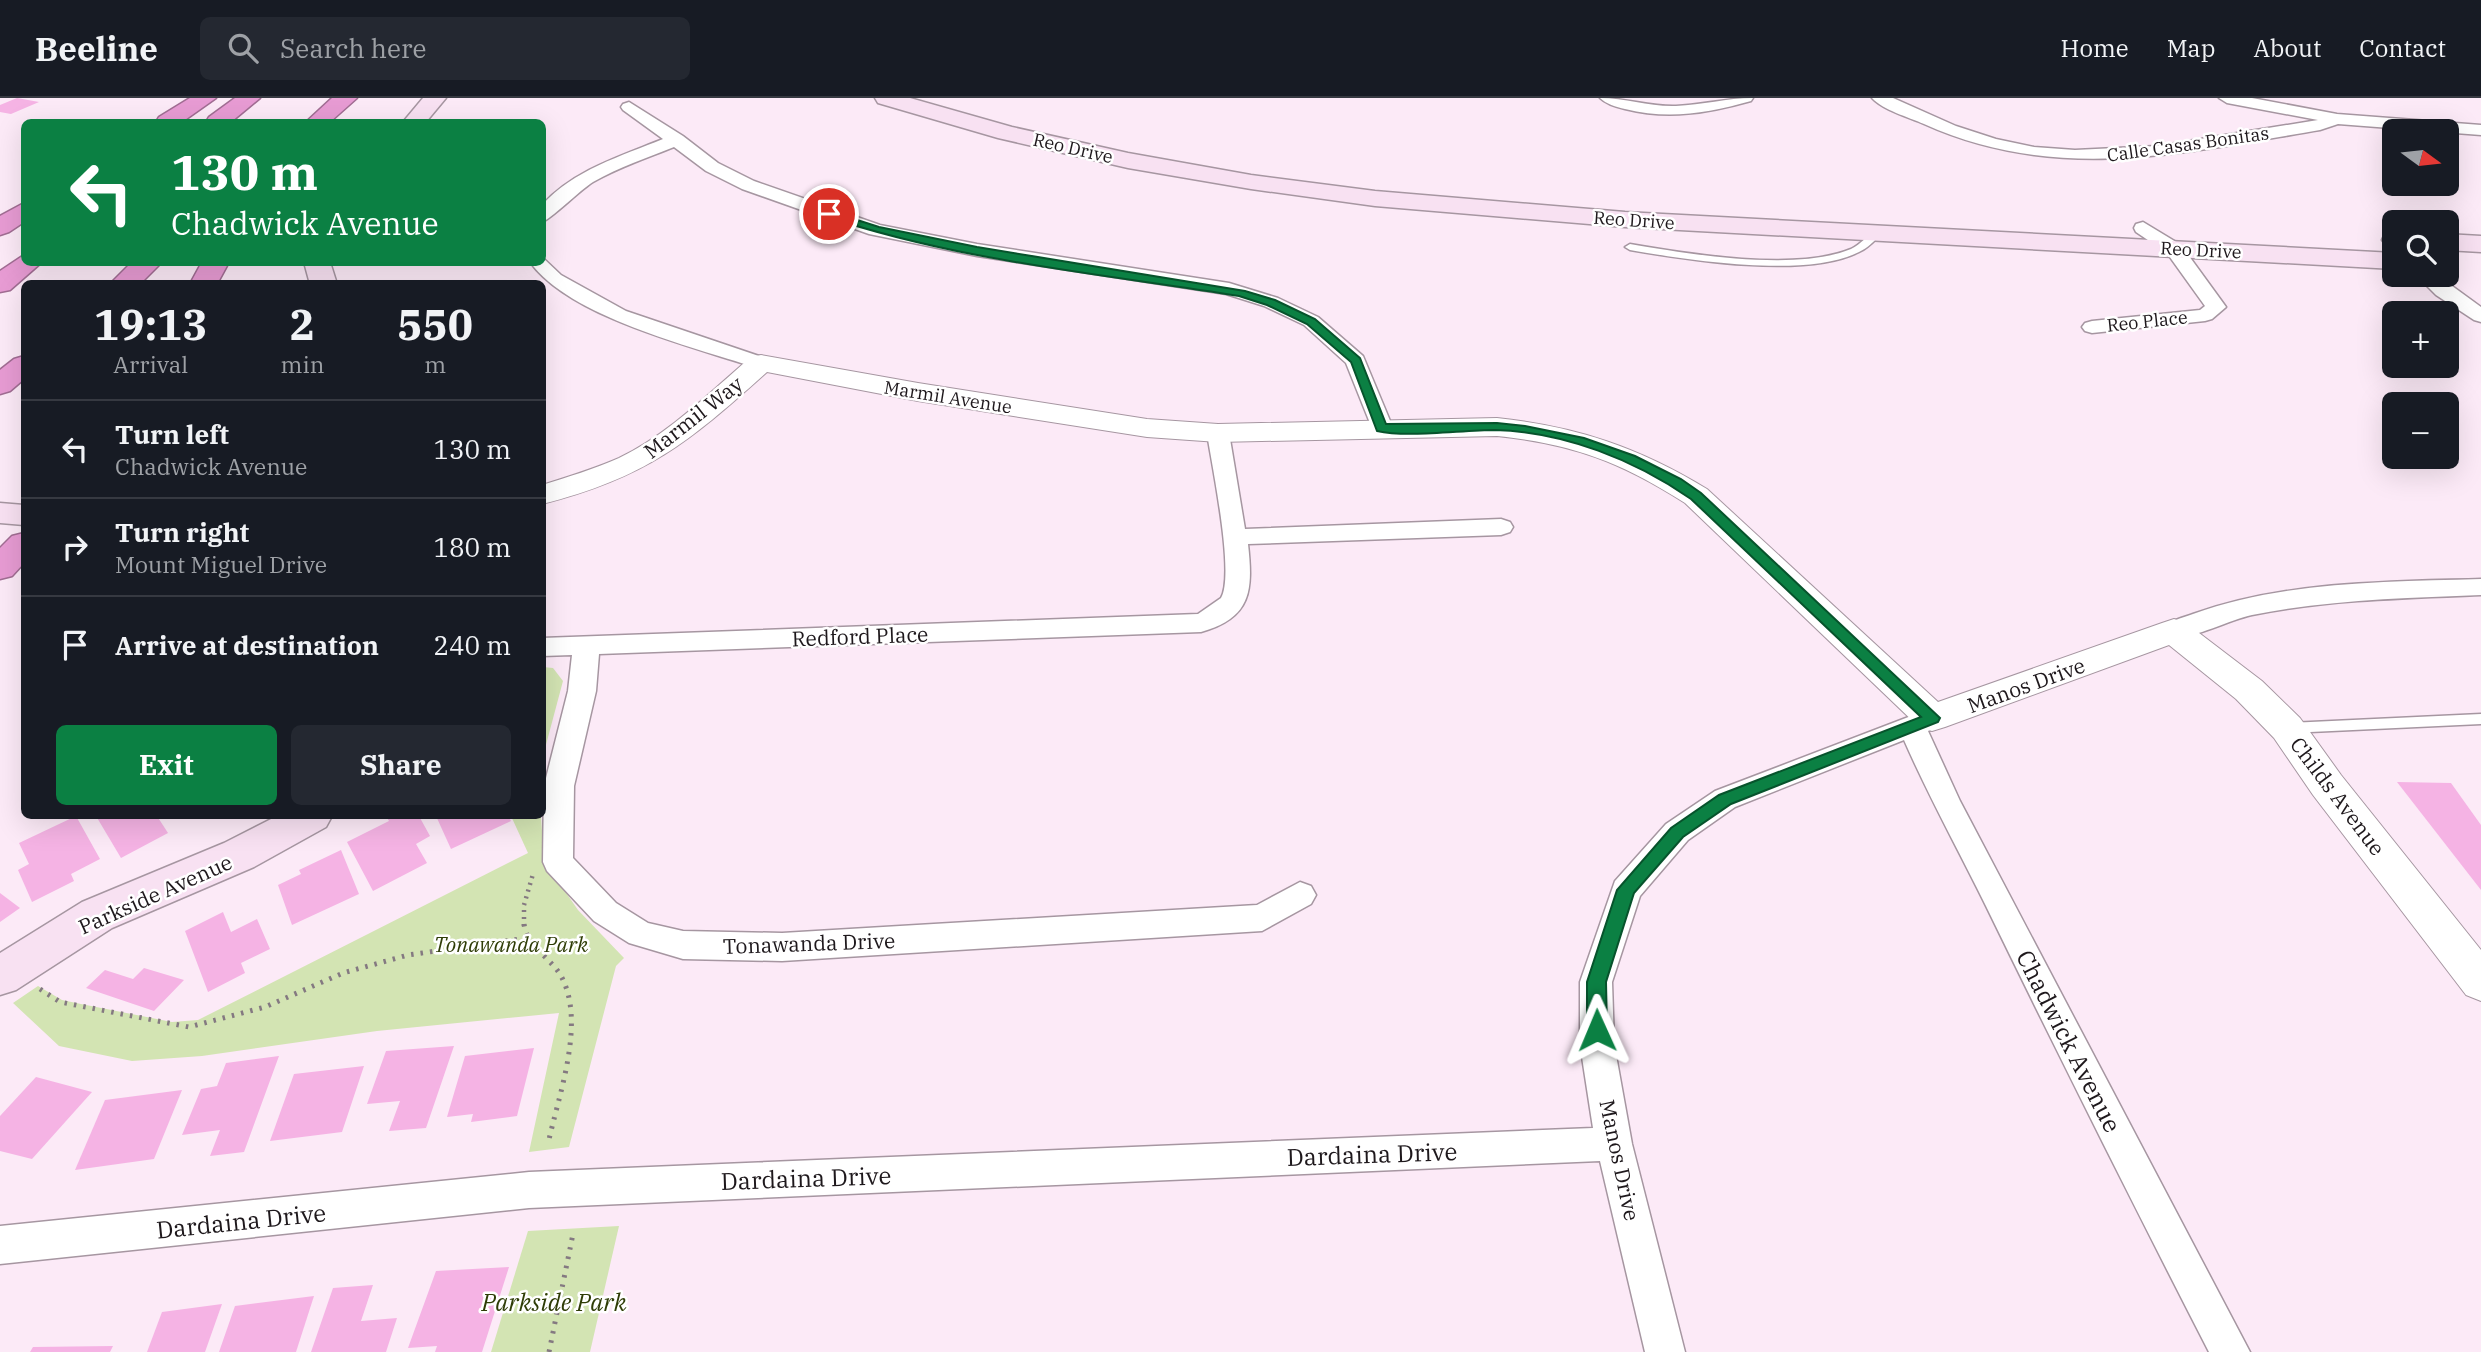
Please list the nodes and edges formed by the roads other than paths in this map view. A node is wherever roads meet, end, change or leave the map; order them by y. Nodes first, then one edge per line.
1 (205, 98) edge
2 (249, 98) edge
3 (346, 98) edge
4 (365, 98) edge
5 (886, 98) edge
6 (935, 98) edge
7 (1608, 98) edge
8 (1745, 98) edge
9 (1880, 98) edge
10 (2227, 98) edge
11 (629, 107) dead end
12 (172, 119) edge
13 (220, 119) edge
14 (321, 119) edge
15 (348, 119) edge
16 (2337, 119) junction
17 (2382, 126) edge
18 (2459, 130) edge
19 (2481, 131) edge
20 (677, 140) junction
21 (21, 213) edge
22 (546, 213) edge
23 (0, 227) edge
24 (2143, 228) junction
25 (1877, 233) junction
26 (2459, 243) edge
27 (2481, 244) edge
28 (2382, 245) edge
29 (2382, 246) edge
30 (1630, 247) dead end
31 (2174, 249) junction
32 (2459, 261) edge
33 (2481, 262) edge
34 (24, 266) edge
35 (144, 266) edge
36 (543, 266) edge
37 (128, 280) edge
38 (0, 284) edge
39 (2439, 287) edge
40 (2481, 316) edge
41 (2092, 327) dead end
42 (761, 363) junction
43 (21, 368) edge
44 (0, 385) edge
45 (1381, 428) junction
46 (1218, 433) junction
47 (546, 494) edge
48 (0, 513) edge
49 (21, 515) edge
50 (1501, 527) dead end
51 (1233, 537) junction
52 (21, 547) edge
53 (0, 568) edge
54 (2481, 587) edge
55 (2174, 631) junction
56 (546, 647) edge
57 (586, 647) junction
58 (2481, 719) edge
59 (1922, 723) junction
60 (2287, 728) junction
61 (306, 819) edge
62 (1300, 895) dead end
63 (4, 973) edge
64 (2481, 982) edge
65 (1614, 1144) junction
66 (0, 1245) edge
67 (1665, 1352) edge
68 (2230, 1352) edge

1 - 12 highway
2 - 13 highway
3 - 14 highway
4 - 15 highway
5 - 25 main road, Reo Drive
6 - 24 main road, Reo Drive
7 - 8 street
9 - 16 street, Calle Casas Bonitas
10 - 16 street
11 - 20 street
16 - 17 street
18 - 19 street
20 - 22 street
20 - 45 street
21 - 23 highway
24 - 28 main road, Reo Drive
24 - 31 street, Reo Place
25 - 30 lane
25 - 31 main road, Reo Drive
26 - 27 main road
29 - 31 main road, Reo Drive
31 - 41 street, Reo Place
32 - 33 main road
34 - 38 highway
35 - 37 highway
36 - 42 street, Marmil Avenue
39 - 40 street
42 - 46 street, Marmil Avenue
42 - 47 street, Marmil Way
43 - 44 highway
45 - 46 street, Marmil Avenue
45 - 59 street, Chadwick Avenue
46 - 51 street, Redford Place
48 - 49 main road
50 - 51 street
51 - 57 street, Redford Place
52 - 53 highway
54 - 55 street, Manos Drive
55 - 59 street, Manos Drive
55 - 60 street, Childs Avenue
56 - 57 street, Redford Place
57 - 62 street, Tonawanda Drive
58 - 60 lane
59 - 65 street, Manos Drive
59 - 68 street, Chadwick Avenue
60 - 64 street, Childs Avenue
61 - 63 main road, Parkside Avenue
65 - 66 street, Dardaina Drive
65 - 67 street, Manos Drive

